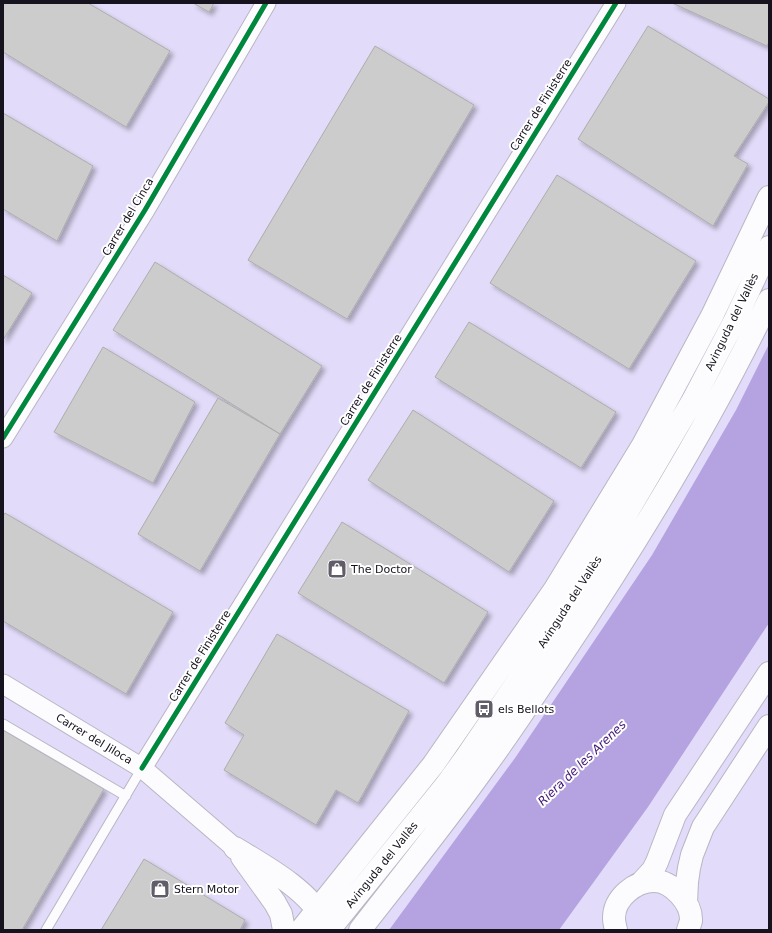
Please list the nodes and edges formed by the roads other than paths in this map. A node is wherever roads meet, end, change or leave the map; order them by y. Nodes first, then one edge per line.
1 (266, 3) edge
2 (616, 3) edge
3 (769, 197) edge
4 (769, 247) edge
5 (769, 300) edge
6 (3, 438) edge
7 (769, 673) edge
8 (3, 684) edge
9 (3, 724) edge
10 (769, 726) edge
11 (142, 768) junction
12 (126, 796) junction
13 (235, 848) junction
14 (642, 882) junction
15 (312, 905) junction
16 (278, 908) junction
17 (690, 921) edge
18 (610, 926) edge
19 (46, 930) edge
20 (284, 930) edge
21 (301, 930) edge
22 (328, 930) edge
23 (360, 930) edge

1 - 6 street, Carrer del Cinca
2 - 11 street, Carrer de Finisterre
3 - 15 main road
4 - 22 main road, Avinguda del Vallès
5 - 23 main road, Avinguda del Vallès
7 - 14 main road
8 - 11 street, Carrer del Jiloca
9 - 12 lane
10 - 17 main road
11 - 12 lane, Carrer de Finisterre
11 - 13 street, Carrer del Jiloca
12 - 19 lane, Carrer de Finisterre
13 - 15 main road
13 - 16 main road
14 - 17 main road
14 - 18 main road
15 - 16 main road
15 - 21 main road
15 - 22 main road
16 - 20 main road

